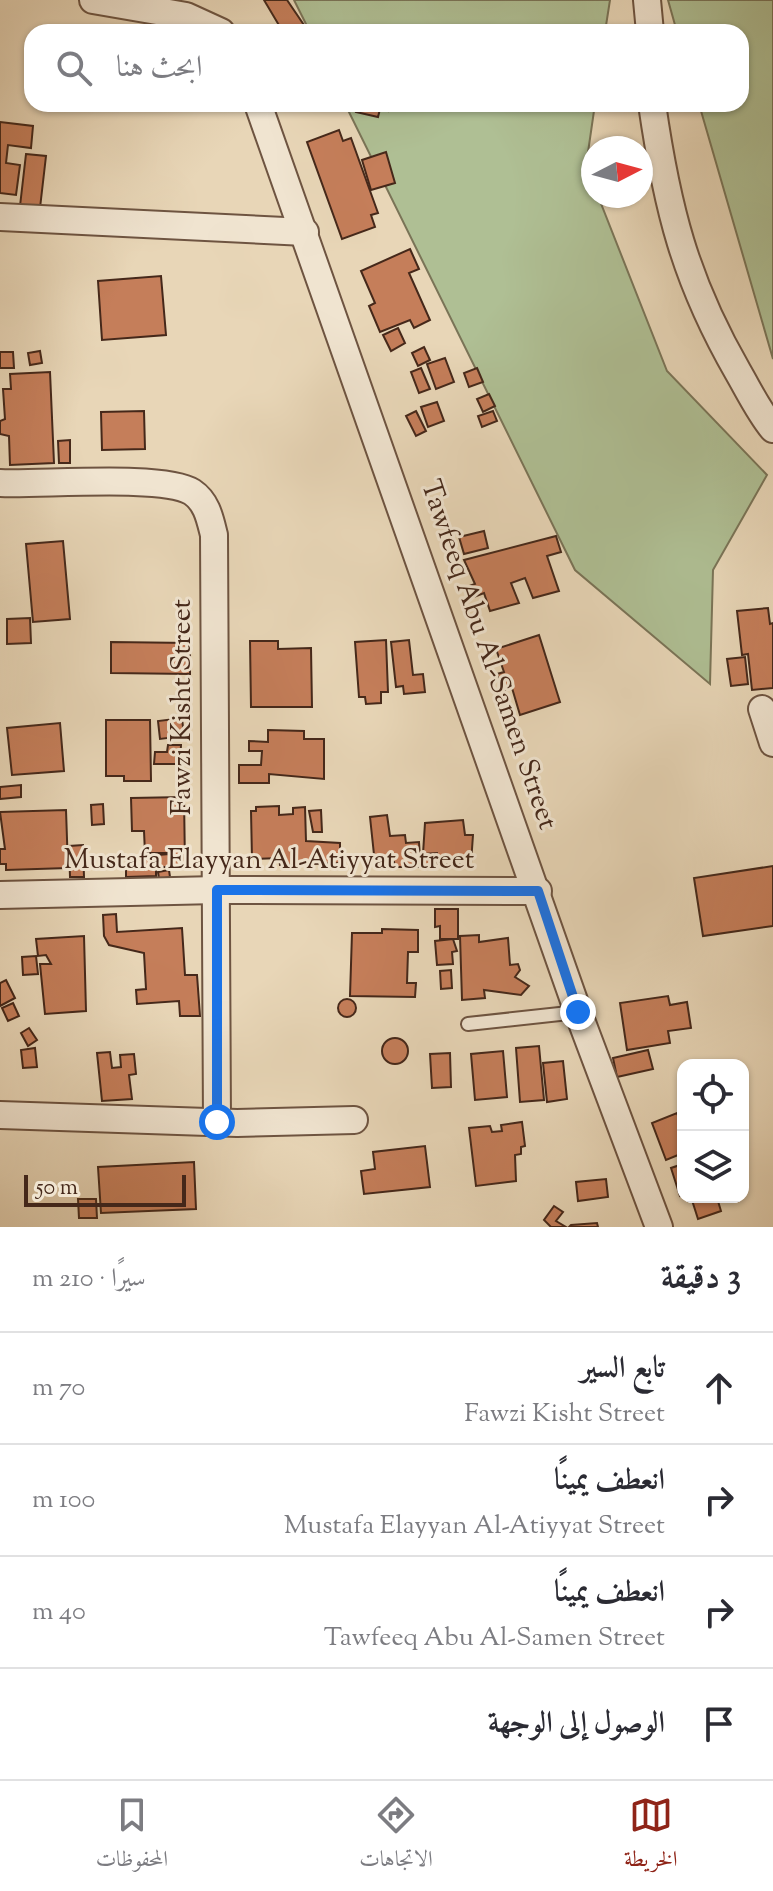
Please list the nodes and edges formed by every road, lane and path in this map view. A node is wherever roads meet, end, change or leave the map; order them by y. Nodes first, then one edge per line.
1 (93, 0) edge
2 (647, 0) edge
3 (204, 24) edge
4 (649, 24) edge
5 (261, 112) edge
6 (654, 112) edge
7 (0, 217) edge
8 (305, 232) junction
9 (773, 429) edge
10 (0, 483) edge
11 (762, 709) dead end
12 (773, 743) edge
13 (217, 890) junction
14 (538, 891) junction
15 (0, 895) edge
16 (578, 1012) junction
17 (468, 1024) dead end
18 (0, 1115) edge
19 (354, 1120) dead end
20 (217, 1122) junction
21 (659, 1227) edge

1 - 3 street
2 - 4 street
5 - 8 street, Tawfeeq Abu Al-Samen Street
6 - 9 street
7 - 8 street
8 - 14 street, Tawfeeq Abu Al-Samen Street
10 - 13 street, Fawzi Kisht Street
11 - 12 street
13 - 14 street, Mustafa Elayyan Al-Atiyyat Street
13 - 15 street, Mustafa Elayyan Al-Atiyyat Street
13 - 20 street, Fawzi Kisht Street
14 - 16 street, Tawfeeq Abu Al-Samen Street
16 - 17 lane
16 - 21 street, Tawfeeq Abu Al-Samen Street
18 - 20 street
19 - 20 street

